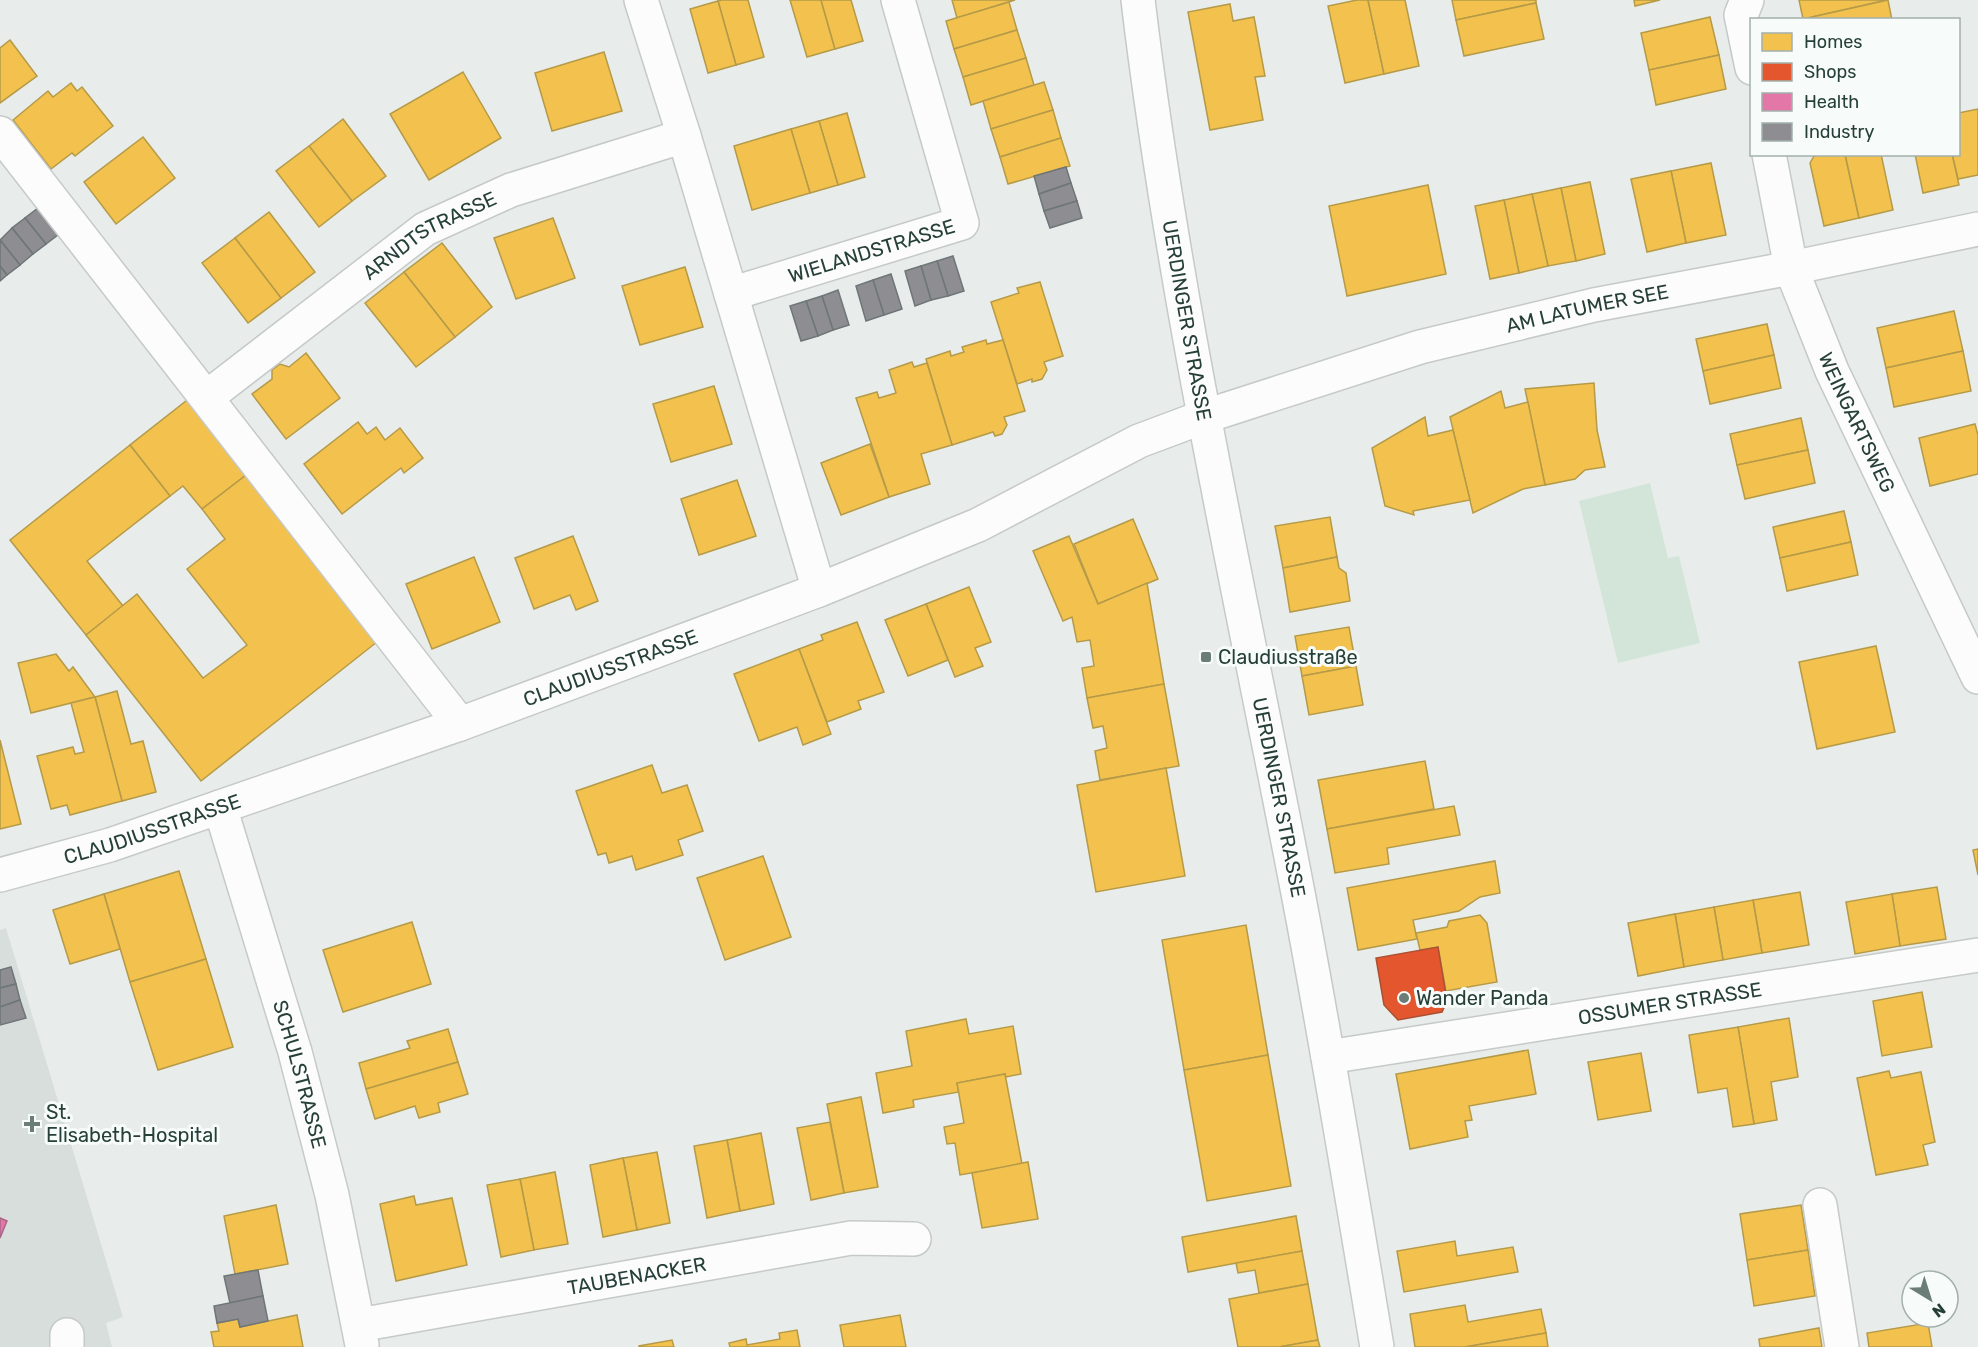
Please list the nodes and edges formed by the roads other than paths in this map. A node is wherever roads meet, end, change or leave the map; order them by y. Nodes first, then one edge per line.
1 (642, 0) edge
2 (898, 0) edge
3 (1138, 0) edge
4 (1747, 0) edge
5 (1750, 58) edge
6 (0, 133) edge
7 (684, 136) junction
8 (1769, 156) edge
9 (1978, 229) edge
10 (1791, 268) junction
11 (731, 294) junction
12 (207, 397) junction
13 (1203, 417) junction
14 (819, 590) junction
15 (1978, 677) edge
16 (460, 724) junction
17 (220, 807) junction
18 (0, 875) edge
19 (1978, 955) edge
20 (1328, 1057) junction
21 (1820, 1205) dead end
22 (914, 1239) dead end
23 (361, 1336) edge
24 (1377, 1347) edge
25 (1842, 1347) edge

1 - 7 street
2 - 11 street, WIELANDSTRASSE
3 - 13 street, UERDINGER STRASSE
4 - 5 street
6 - 12 street
7 - 11 street
7 - 12 street, ARNDTSTRASSE
8 - 10 street, WEINGARTSWEG
9 - 10 street, AM LATUMER SEE
10 - 13 street, AM LATUMER SEE
10 - 15 street, WEINGARTSWEG
11 - 14 street
12 - 16 street
13 - 14 street, CLAUDIUSSTRASSE
13 - 20 street, UERDINGER STRASSE
14 - 16 street, CLAUDIUSSTRASSE
16 - 17 street, CLAUDIUSSTRASSE
17 - 18 street, CLAUDIUSSTRASSE
17 - 23 street, SCHULSTRASSE
19 - 20 street, OSSUMER STRASSE
20 - 24 street, UERDINGER STRASSE
21 - 25 street
22 - 23 street, TAUBENACKER

